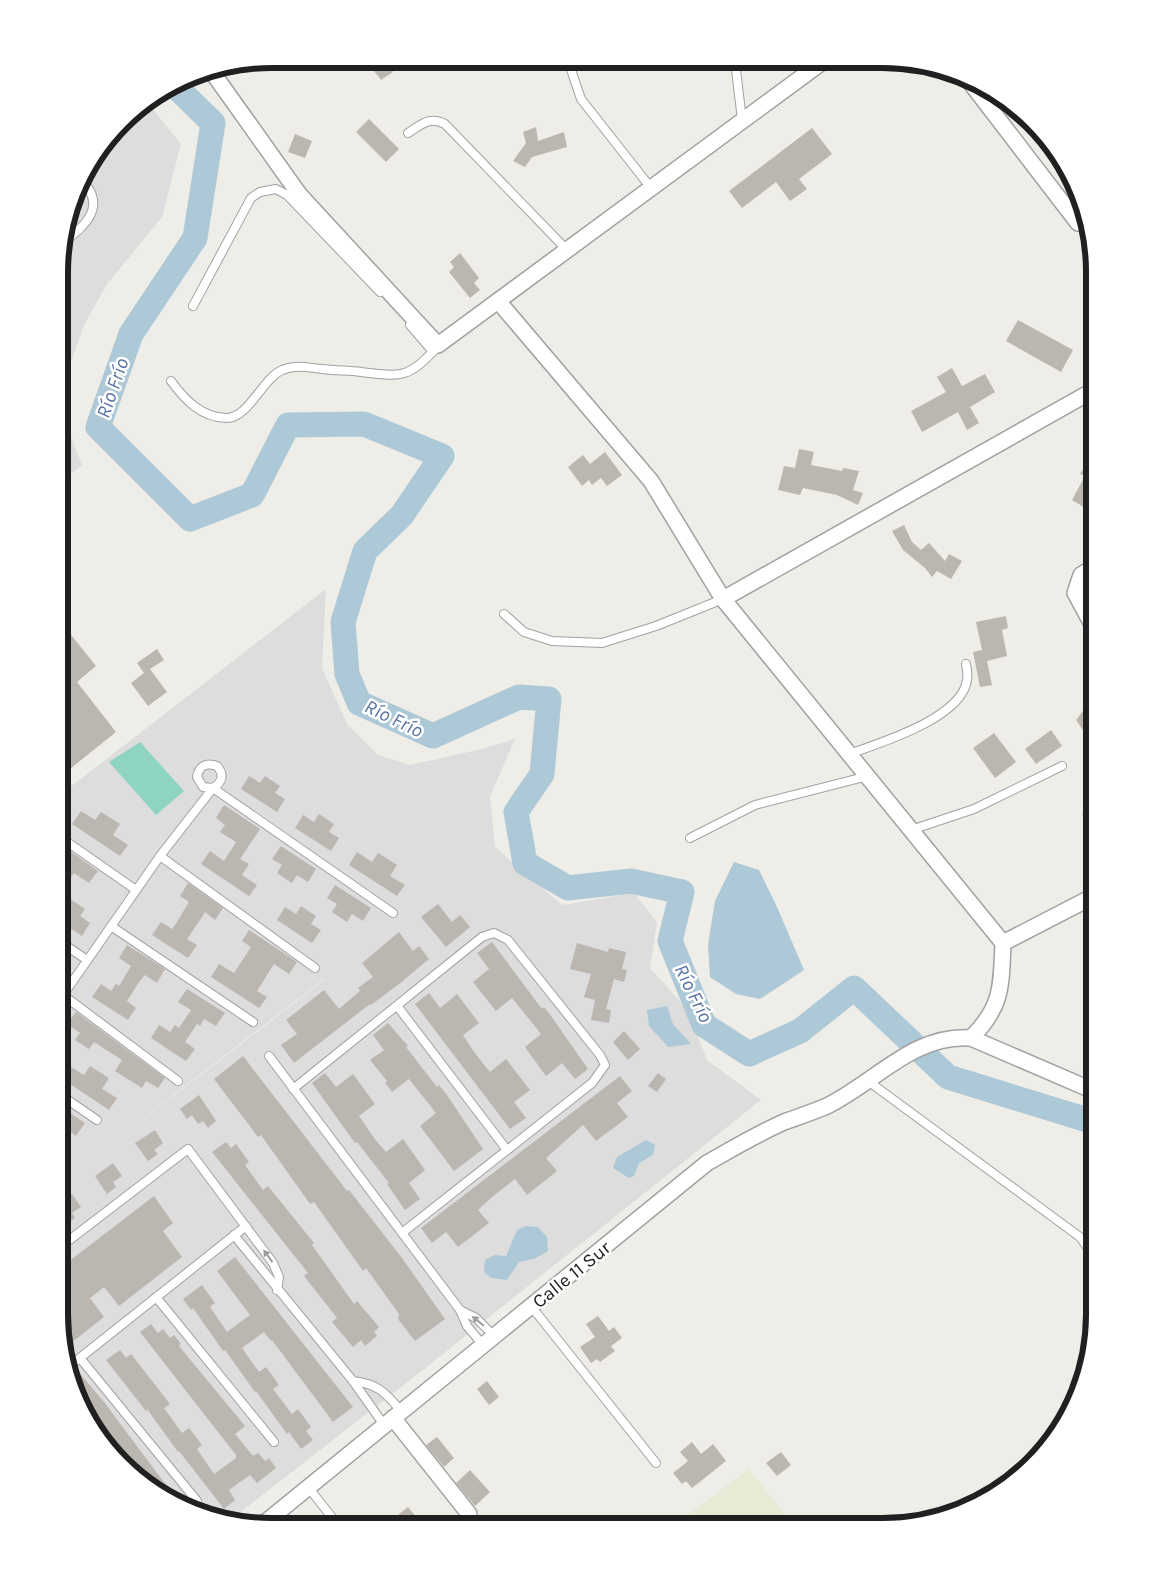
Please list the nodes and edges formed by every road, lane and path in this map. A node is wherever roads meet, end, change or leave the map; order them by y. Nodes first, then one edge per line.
1 (570, 68) edge
2 (735, 68) edge
3 (814, 68) edge
4 (214, 75) edge
5 (976, 91) edge
6 (742, 120) junction
7 (408, 133) dead end
8 (86, 186) edge
9 (652, 188) junction
10 (1078, 223) dead end
11 (70, 237) edge
12 (567, 250) junction
13 (498, 301) junction
14 (193, 306) dead end
15 (435, 348) junction
16 (171, 381) dead end
17 (1086, 395) edge
18 (1086, 572) edge
19 (724, 599) junction
20 (1086, 613) edge
21 (504, 614) dead end
22 (966, 664) dead end
23 (849, 754) junction
24 (1062, 766) dead end
25 (868, 776) junction
26 (911, 830) junction
27 (690, 838) dead end
28 (68, 843) edge
29 (160, 856) junction
30 (136, 890) junction
31 (1086, 900) edge
32 (393, 912) dead end
33 (111, 926) junction
34 (1003, 943) junction
35 (68, 947) edge
36 (87, 960) junction
37 (316, 968) dead end
38 (68, 988) edge
39 (68, 1003) edge
40 (398, 1007) junction
41 (253, 1022) dead end
42 (971, 1038) junction
43 (269, 1056) dead end
44 (178, 1081) dead end
45 (868, 1081) junction
46 (1086, 1088) edge
47 (293, 1089) junction
48 (68, 1100) edge
49 (97, 1120) dead end
50 (507, 1150) junction
51 (246, 1226) junction
52 (402, 1233) junction
53 (234, 1236) junction
54 (68, 1241) edge
55 (1086, 1246) edge
56 (277, 1290) junction
57 (156, 1297) junction
58 (531, 1306) junction
59 (460, 1310) junction
60 (489, 1341) junction
61 (80, 1358) junction
62 (73, 1363) edge
63 (353, 1381) junction
64 (393, 1418) junction
65 (274, 1442) dead end
66 (656, 1463) dead end
67 (308, 1487) junction
68 (197, 1501) dead end
69 (469, 1514) dead end
70 (270, 1518) edge
71 (332, 1518) edge

1 - 9 lane
2 - 6 lane
3 - 6 street
4 - 15 street
5 - 10 street
6 - 9 street
7 - 12 lane
8 - 11 lane
9 - 12 street
12 - 13 street
13 - 15 street
13 - 19 street
14 - 15 lane
15 - 16 lane
17 - 19 street
18 - 20 street
19 - 21 lane
19 - 23 street
22 - 23 lane
23 - 25 street
24 - 26 lane
25 - 26 street
25 - 27 lane
26 - 34 street
28 - 30 lane
29 - 30 lane
29 - 32 lane
29 - 37 lane
30 - 33 lane
31 - 34 street
33 - 36 lane
33 - 41 lane
34 - 42 street
35 - 36 lane
36 - 38 lane
39 - 44 lane
40 - 47 lane
40 - 50 lane
40 - 50 lane
42 - 45 street, Calle 11 Sur
42 - 46 street
43 - 47 lane
45 - 55 lane
45 - 58 street, Calle 11 Sur
47 - 52 lane
48 - 49 lane
50 - 52 lane
51 - 53 lane
51 - 54 lane
56 -> 51 lane
52 - 59 lane
53 - 56 lane
53 - 57 lane
56 - 63 lane
57 - 61 lane
57 - 65 lane
58 - 60 street, Calle 11 Sur
58 - 66 lane
59 - 60 lane
60 -> 59 lane
60 - 64 street, Calle 11 Sur
61 - 62 lane
61 - 68 lane
63 - 64 lane
63 - 64 lane
64 - 67 street, Calle 11 Sur
64 - 69 street
67 - 70 street, Calle 11 Sur
67 - 71 lane

